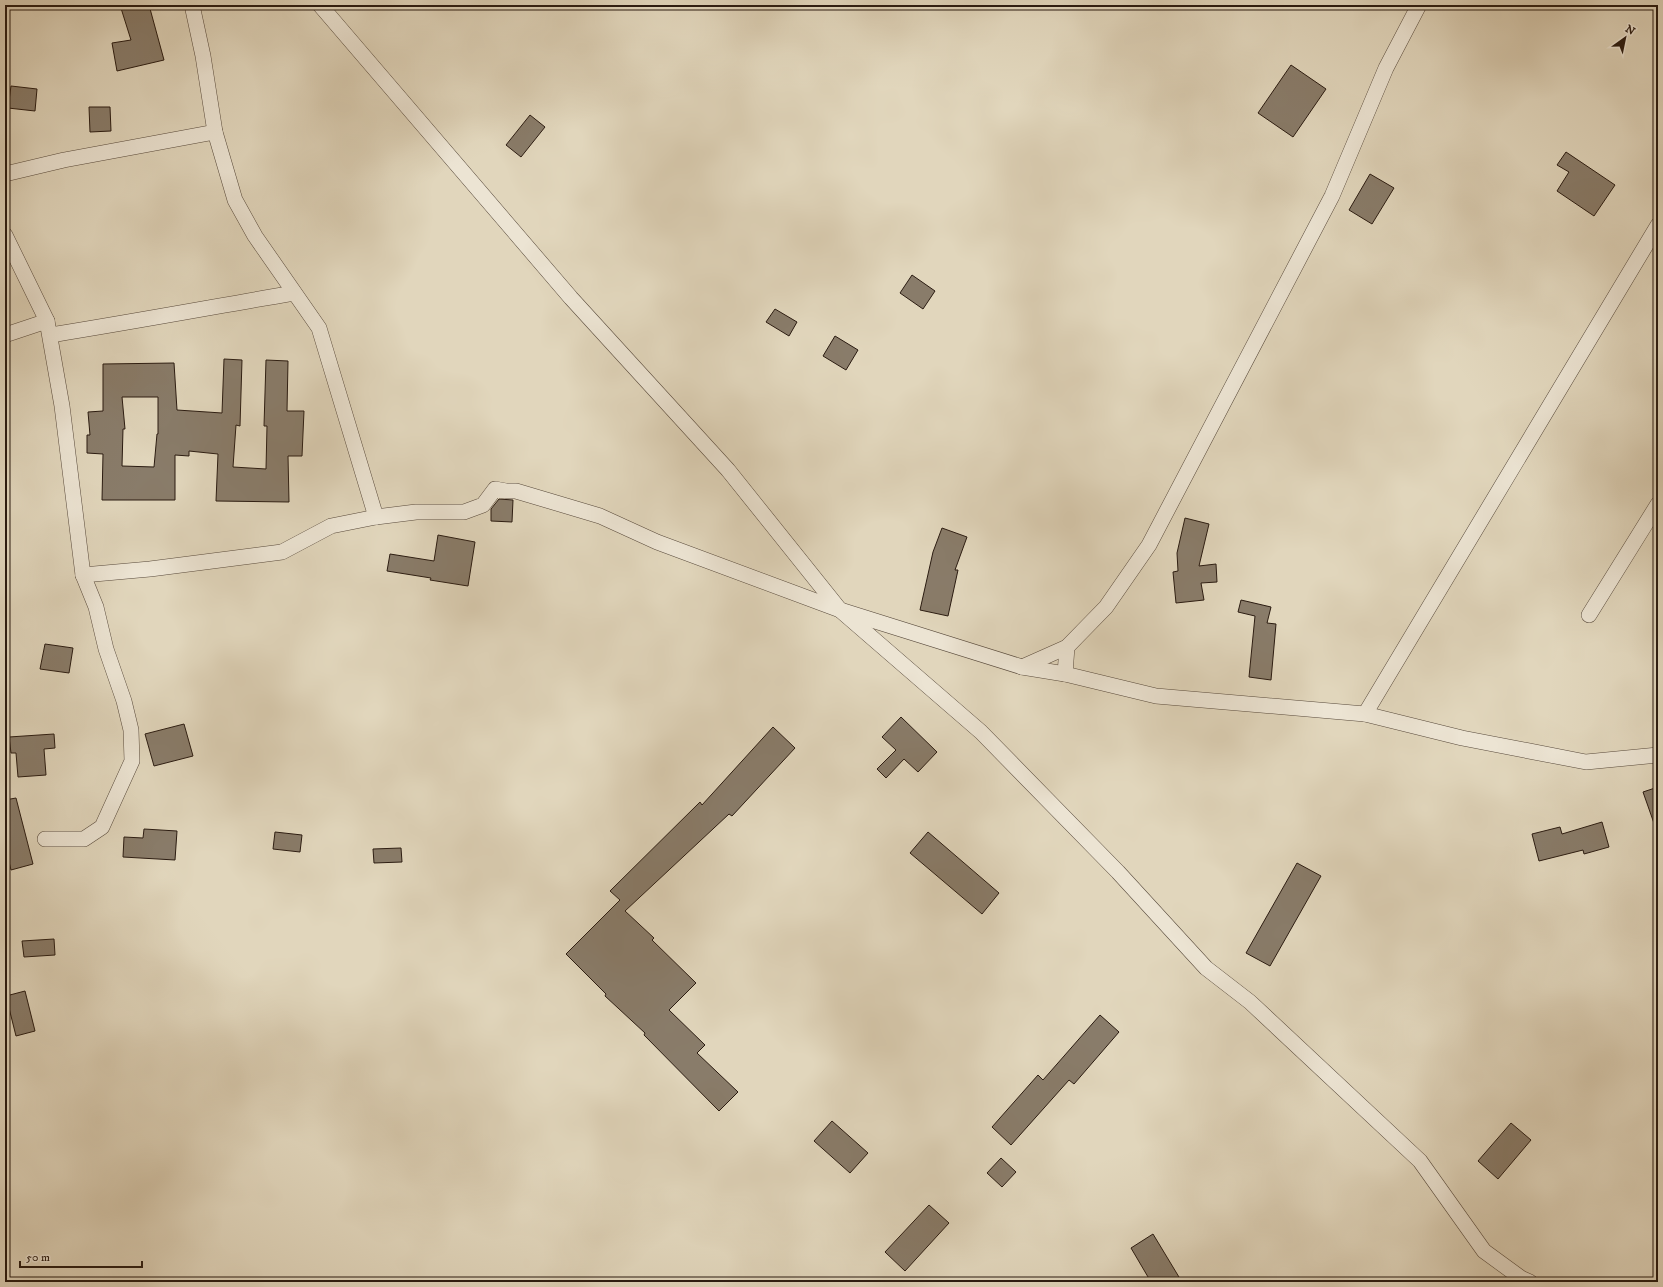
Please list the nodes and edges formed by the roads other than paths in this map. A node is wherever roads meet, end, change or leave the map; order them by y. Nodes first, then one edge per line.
1 (192, 5) edge
2 (320, 5) edge
3 (1419, 5) edge
4 (215, 132) junction
5 (5, 174) edge
6 (1658, 225) edge
7 (5, 235) edge
8 (294, 293) junction
9 (49, 328) junction
10 (5, 335) edge
11 (1658, 504) edge
12 (376, 517) junction
13 (83, 575) junction
14 (840, 610) junction
15 (1589, 615) dead end
16 (1067, 647) junction
17 (1022, 668) junction
18 (1065, 674) junction
19 (1364, 714) junction
20 (1658, 755) edge
21 (45, 839) dead end
22 (1525, 1281) edge

1 - 4 street
2 - 14 street
3 - 16 street
4 - 5 street
4 - 8 street
6 - 19 street
7 - 9 street
8 - 9 street
8 - 12 street
9 - 10 street
9 - 13 street
11 - 15 street
12 - 13 street
12 - 14 street
13 - 21 street
14 - 17 street
14 - 22 street
16 - 17 street
16 - 18 street
17 - 18 street
18 - 19 street
19 - 20 street

